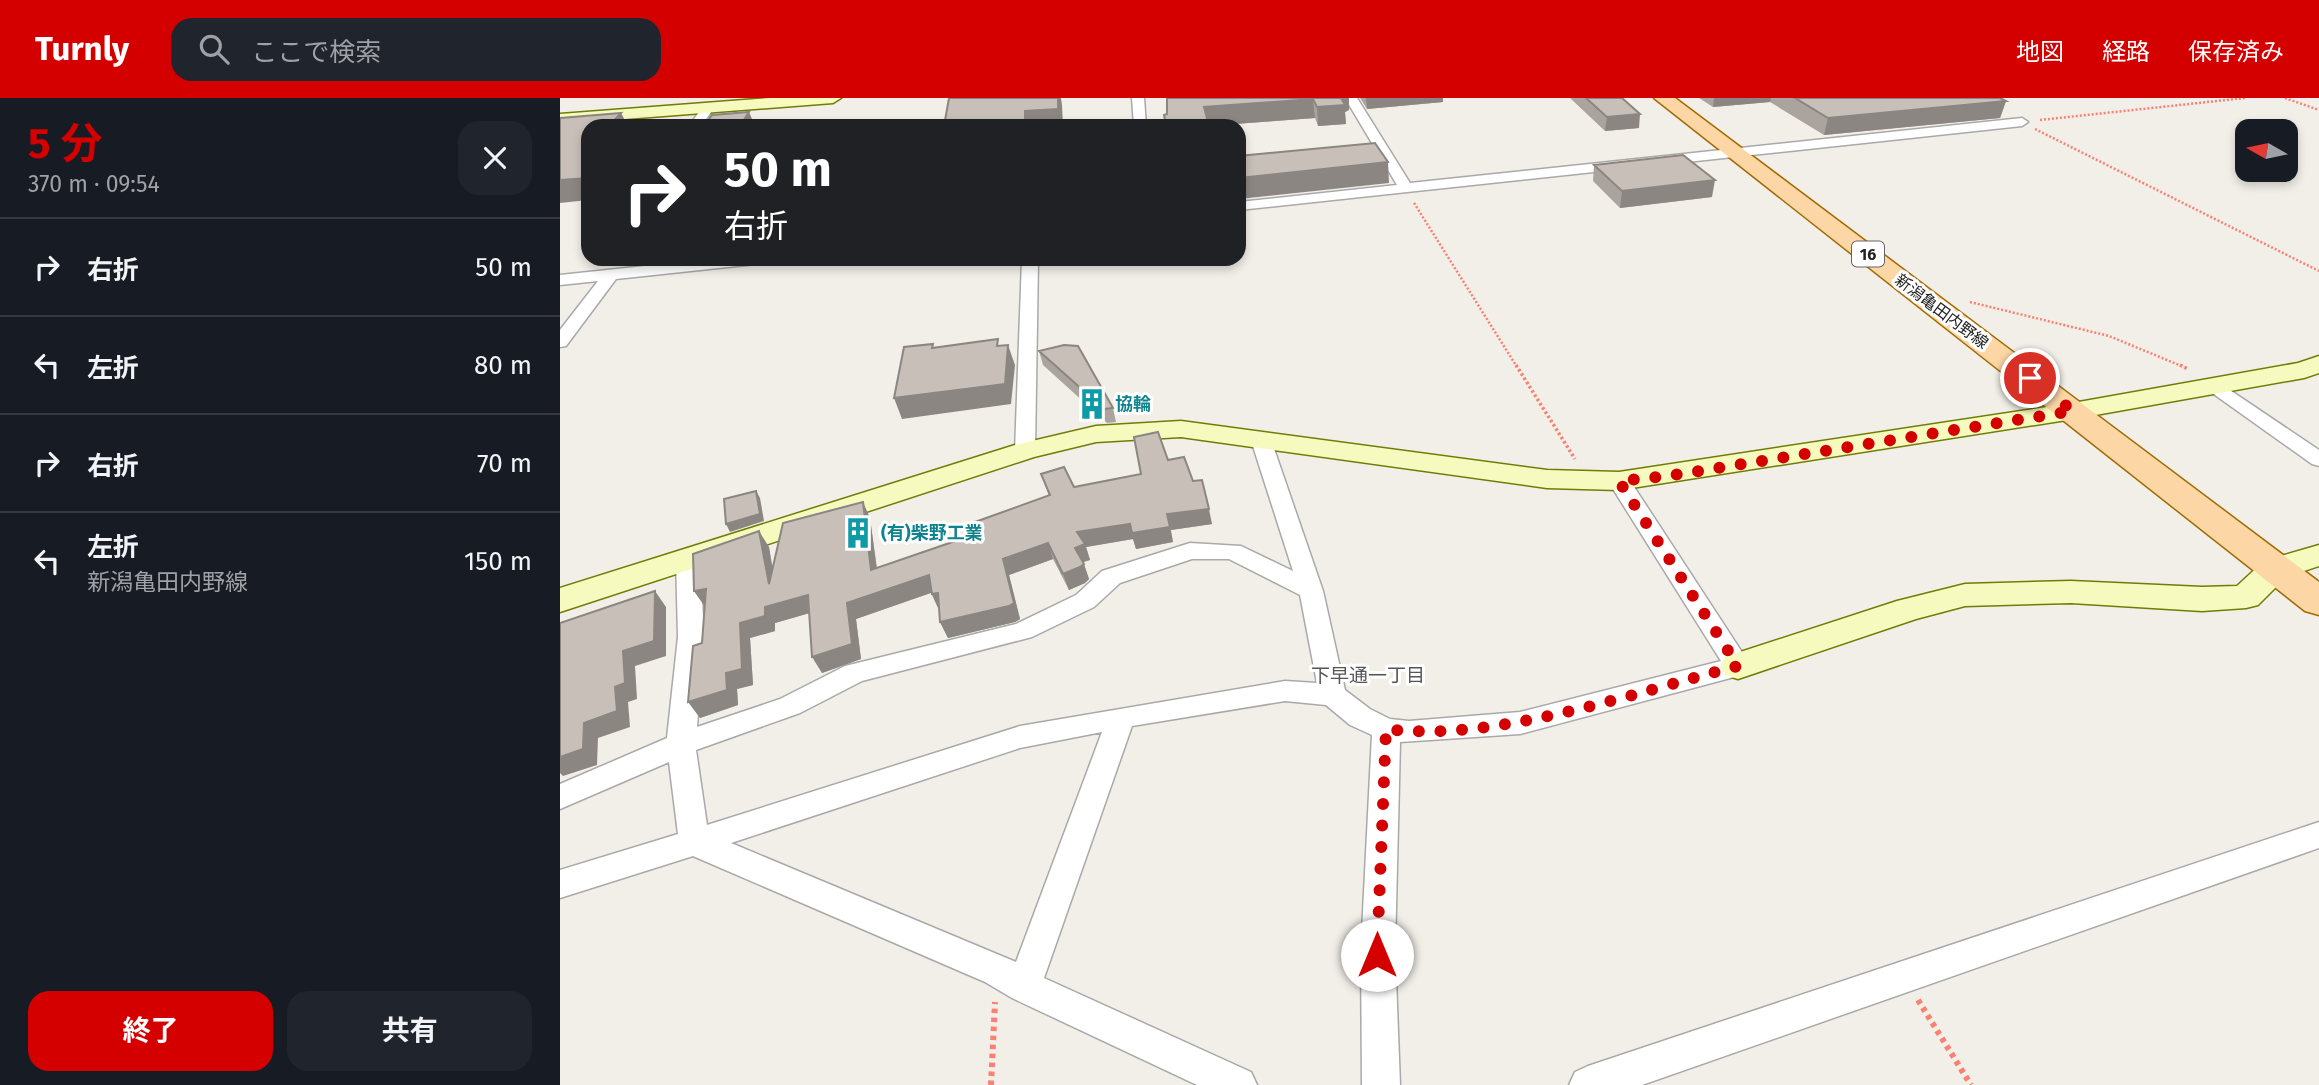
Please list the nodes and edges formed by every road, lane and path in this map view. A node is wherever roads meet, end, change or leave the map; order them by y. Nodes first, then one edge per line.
1 (751, 98) edge
2 (833, 98) edge
3 (1138, 98) edge
4 (1351, 98) edge
5 (1663, 98) edge
6 (2245, 98) edge
7 (2286, 98) edge
8 (712, 102) edge
9 (2319, 110) edge
10 (560, 113) edge
11 (560, 119) edge
12 (700, 119) edge
13 (1140, 119) edge
14 (2022, 122) junction
15 (1732, 151) junction
16 (1405, 187) junction
17 (1246, 205) edge
18 (592, 266) edge
19 (696, 266) edge
20 (1030, 266) edge
21 (2319, 271) edge
22 (610, 276) junction
23 (583, 278) junction
24 (560, 280) edge
25 (1923, 296) junction
26 (560, 342) edge
27 (2319, 364) edge
28 (2215, 386) junction
29 (2073, 411) junction
30 (1261, 440) junction
31 (1026, 451) junction
32 (2319, 460) edge
33 (1588, 481) junction
34 (1619, 481) junction
35 (2319, 555) edge
36 (688, 558) junction
37 (2275, 569) junction
38 (1311, 592) junction
39 (560, 600) edge
40 (2319, 602) edge
41 (1738, 666) junction
42 (1333, 695) junction
43 (1121, 717) junction
44 (1386, 729) junction
45 (681, 744) junction
46 (560, 796) edge
47 (2319, 835) edge
48 (694, 842) junction
49 (560, 884) edge
50 (1010, 978) junction
51 (1905, 979) junction
52 (991, 1085) edge
53 (1238, 1085) edge
54 (1381, 1085) edge
55 (1588, 1085) edge
56 (1971, 1085) edge

1 - 8 street
2 - 8 street
3 - 13 street
4 - 16 street
5 - 15 main road, 新潟亀田内野線 / 16
6 - 14 path
7 - 9 path
8 - 10 street
8 - 11 street
8 - 12 street
14 - 15 street
14 - 21 path
15 - 16 street
15 - 25 main road, 新潟亀田内野線 / 16
16 - 17 street
16 - 33 path
18 - 23 street
19 - 22 street
20 - 31 street
22 - 23 street
22 - 26 street
23 - 24 street
25 - 28 path
25 - 29 main road, 新潟亀田内野線 / 16
27 - 28 street
28 - 29 street
28 - 32 street
29 - 34 street
29 - 37 main road, 新潟亀田内野線 / 16
30 - 31 street
30 - 33 street
30 - 38 street
31 - 36 street
33 - 34 street
34 - 41 street
35 - 37 street
36 - 39 street
36 - 45 street
37 - 40 main road, 新潟亀田内野線 / 16
37 - 41 street
38 - 42 street
38 - 45 street
41 - 44 street
42 - 43 street
42 - 44 street
43 - 48 street
43 - 50 street
44 - 54 street
45 - 46 street
45 - 48 street
47 - 51 street
48 - 49 street
48 - 50 street
50 - 52 path
50 - 53 street
51 - 55 street
51 - 56 path

